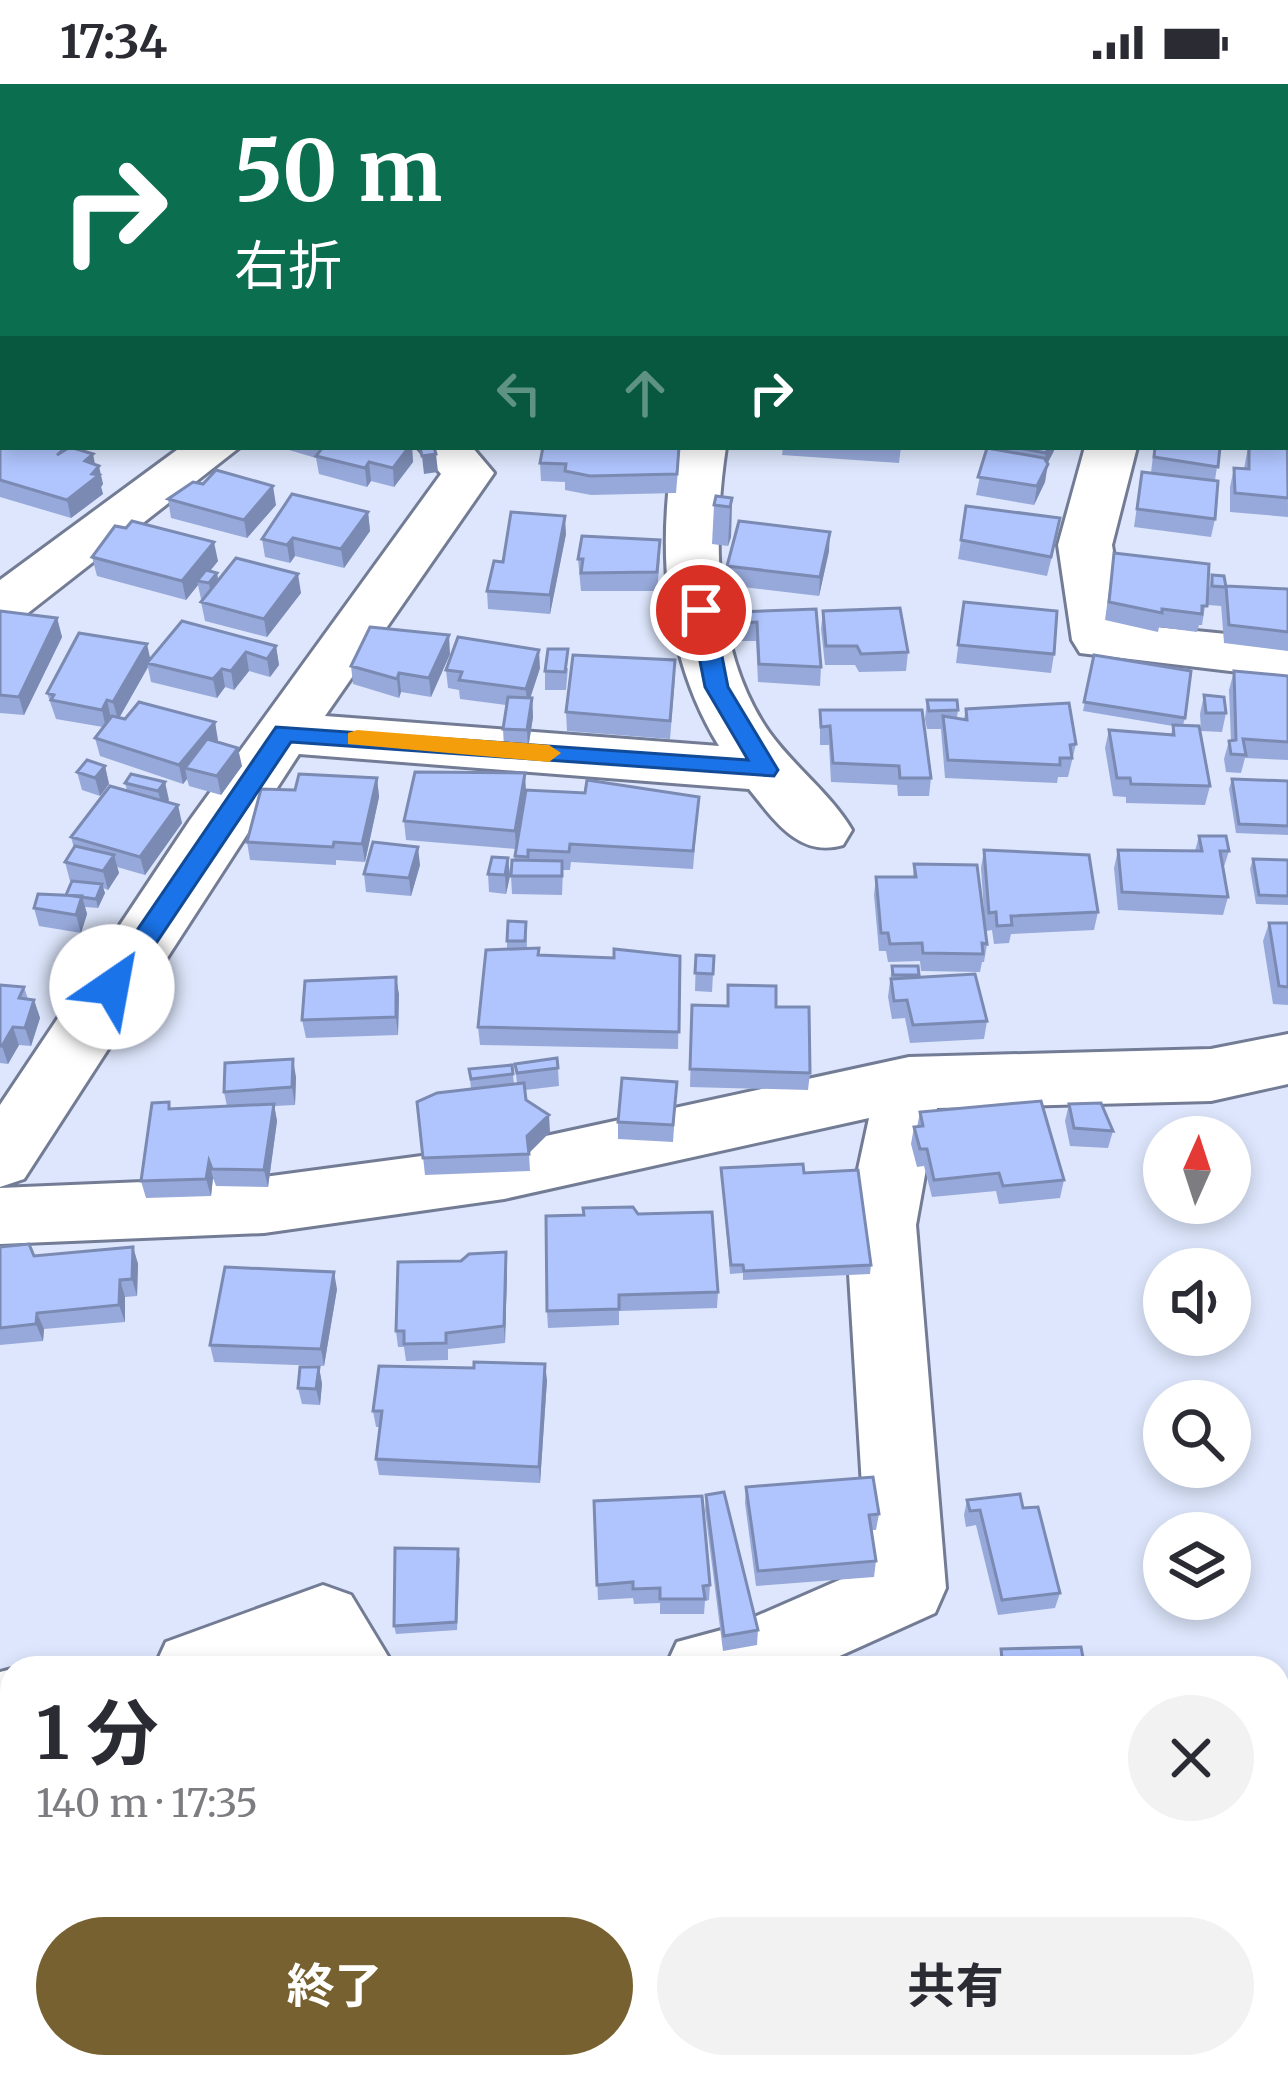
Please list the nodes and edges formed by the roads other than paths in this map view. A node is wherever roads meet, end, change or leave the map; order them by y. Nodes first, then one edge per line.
1 (210, 450) edge
2 (447, 450) edge
3 (699, 450) edge
4 (1111, 450) edge
5 (0, 607) edge
6 (1288, 659) edge
7 (284, 733) junction
8 (766, 770) junction
9 (822, 830) dead end
10 (1288, 1059) edge
11 (909, 1084) junction
12 (0, 1160) edge
13 (0, 1216) edge
14 (227, 1656) edge
15 (347, 1656) edge
16 (753, 1656) edge

1 - 5 street
2 - 7 street
3 - 8 street
4 - 6 street
7 - 8 street
7 - 12 street
8 - 9 street
10 - 11 street
11 - 13 street
11 - 16 street
14 - 15 street

